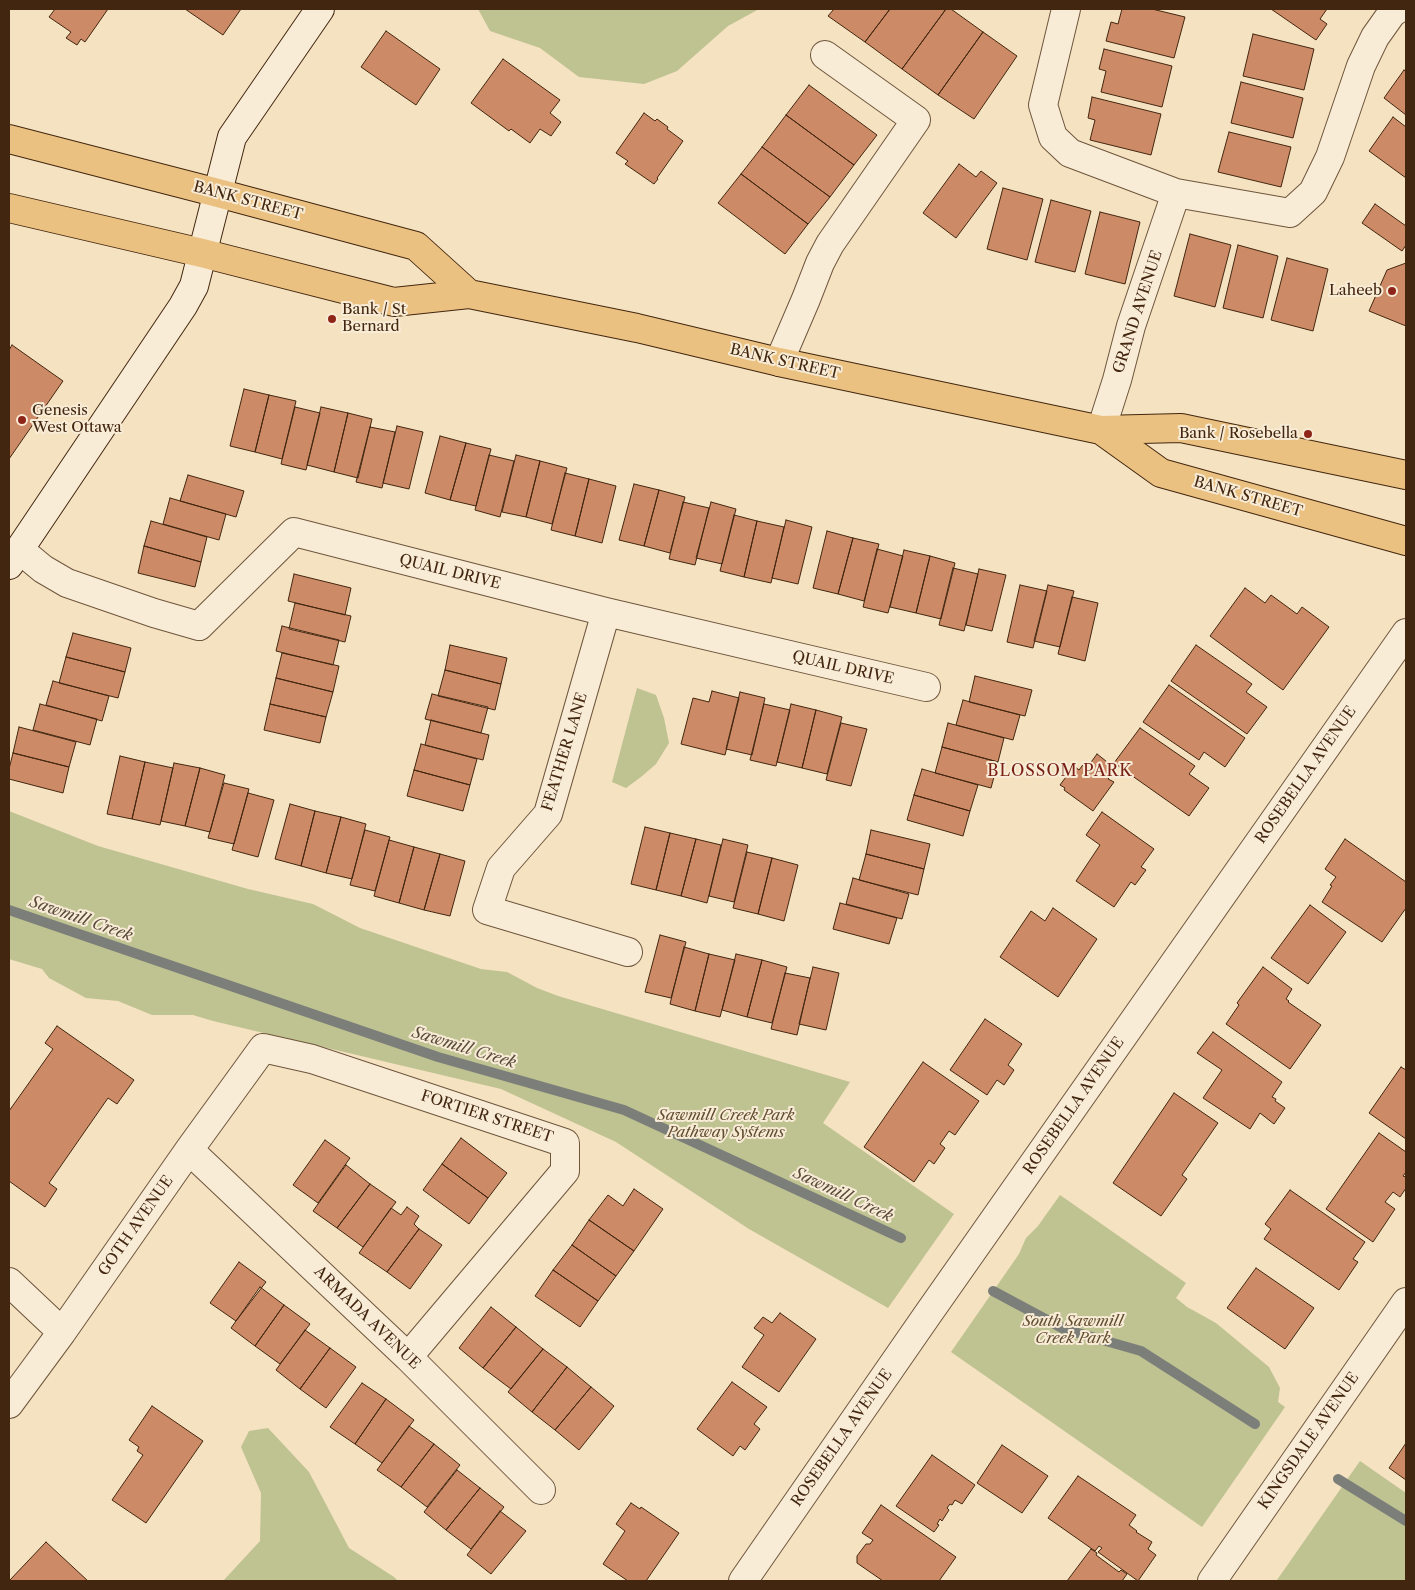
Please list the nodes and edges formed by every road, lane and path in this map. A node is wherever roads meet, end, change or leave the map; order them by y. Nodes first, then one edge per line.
1 (320, 9) edge
2 (1066, 9) edge
3 (1398, 9) edge
4 (825, 55) dead end
5 (9, 139) edge
6 (218, 193) junction
7 (1176, 193) junction
8 (9, 208) edge
9 (202, 253) junction
10 (469, 294) junction
11 (779, 362) junction
12 (1100, 430) junction
13 (1406, 475) edge
14 (1406, 542) edge
15 (14, 558) edge
16 (606, 612) junction
17 (1406, 633) edge
18 (926, 687) dead end
19 (628, 952) dead end
20 (263, 1048) joint
21 (189, 1150) junction
22 (9, 1282) edge
23 (1406, 1302) edge
24 (62, 1332) junction
25 (408, 1356) junction
26 (9, 1404) edge
27 (541, 1490) dead end
28 (743, 1581) edge
29 (1212, 1581) edge

1 - 6 street
2 - 7 street
3 - 7 street
4 - 11 street
5 - 6 main road, BANK STREET
6 - 9 street
6 - 10 main road, BANK STREET
7 - 12 street, GRAND AVENUE
8 - 9 main road, BANK STREET
9 - 10 main road, BANK STREET
9 - 15 street
10 - 11 main road, BANK STREET
11 - 12 main road, BANK STREET
12 - 13 main road, BANK STREET
12 - 14 main road, BANK STREET
15 - 16 street, QUAIL DRIVE
16 - 18 street, QUAIL DRIVE
16 - 19 street, FEATHER LANE
17 - 28 street, ROSEBELLA AVENUE
20 - 21 street, GOTH AVENUE
20 - 25 street, FORTIER STREET
21 - 24 street, GOTH AVENUE
21 - 25 street, ARMADA AVENUE
22 - 24 street
23 - 29 street, KINGSDALE AVENUE
24 - 26 street, GOTH AVENUE
25 - 27 street, ARMADA AVENUE

